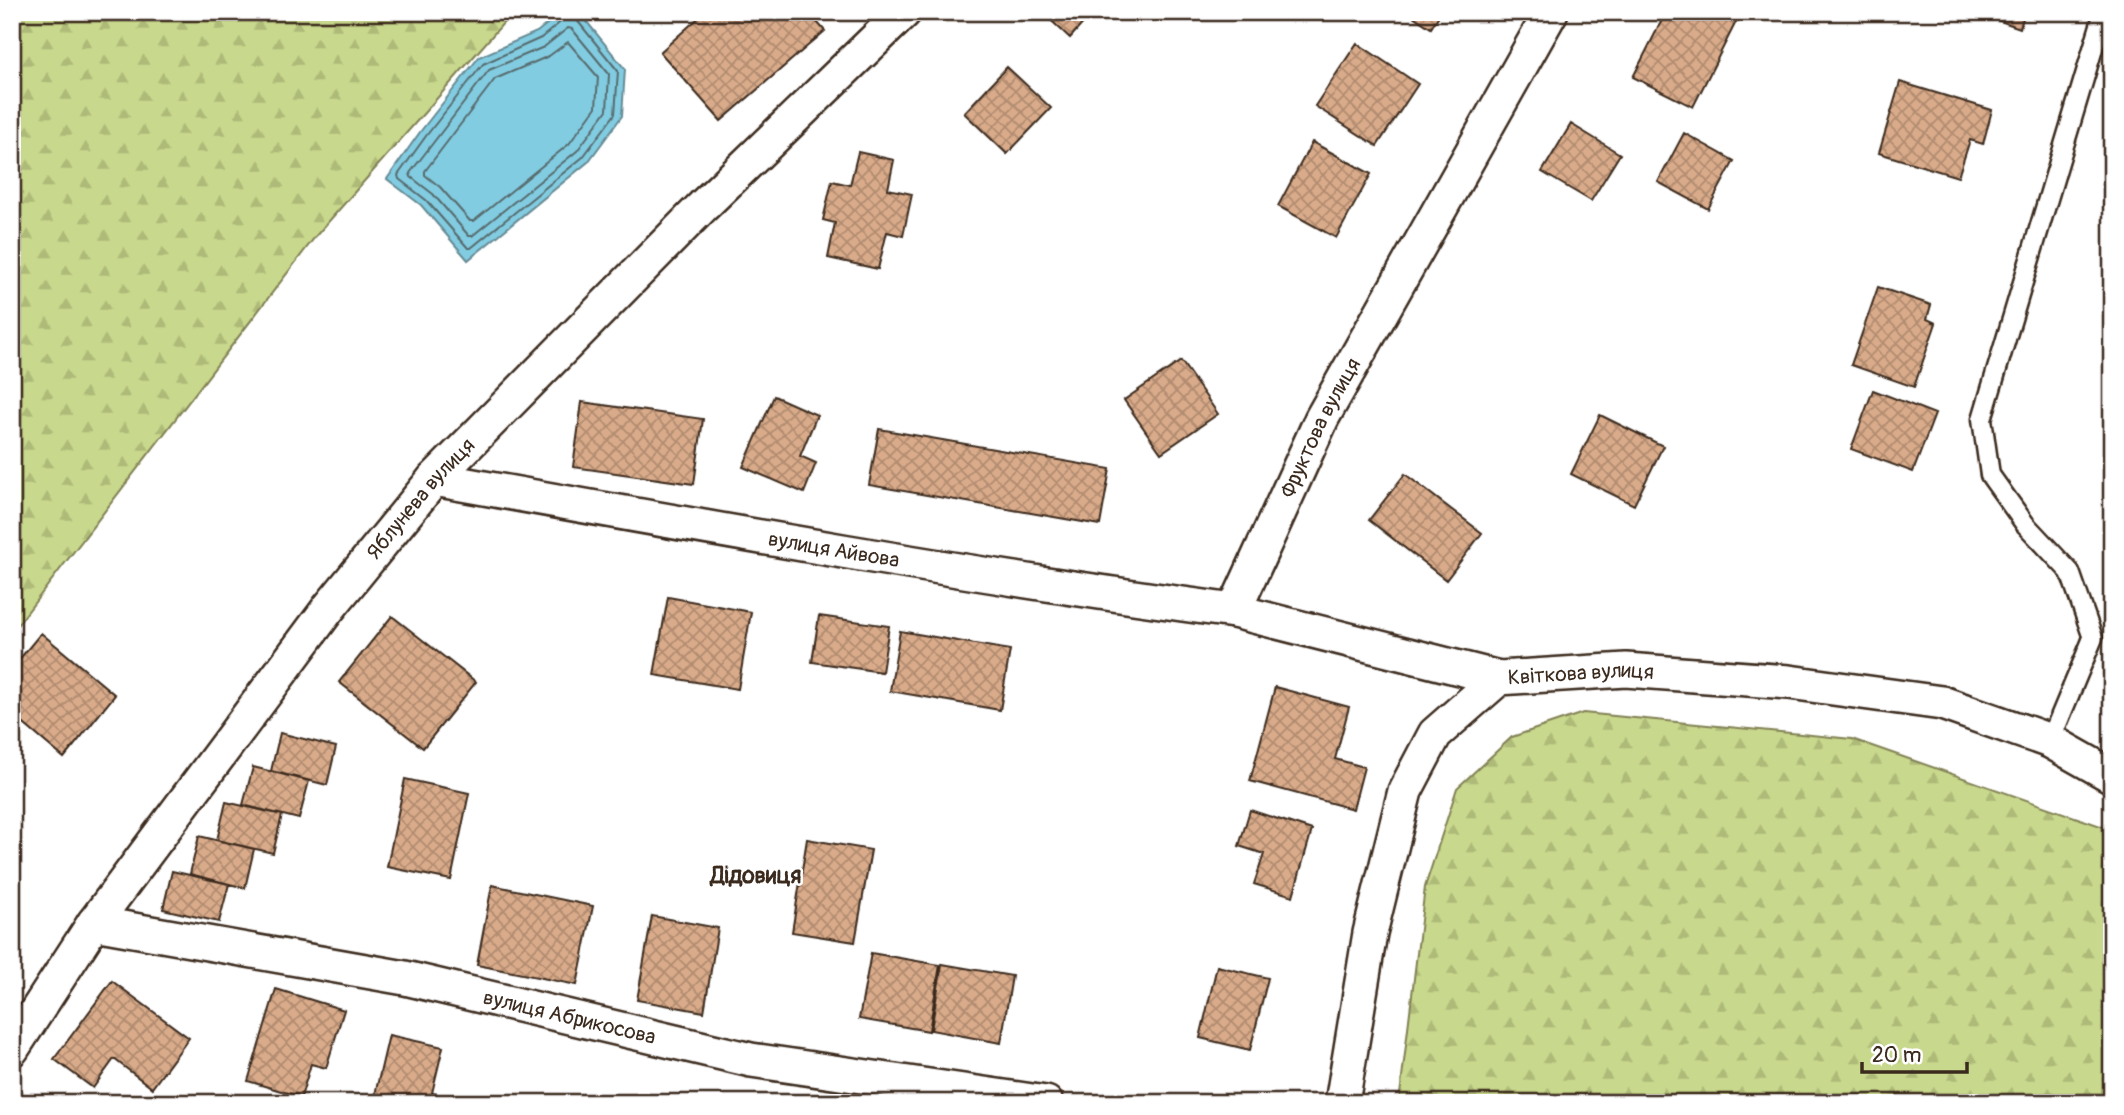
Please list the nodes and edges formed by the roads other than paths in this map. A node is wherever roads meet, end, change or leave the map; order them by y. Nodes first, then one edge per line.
1 (904, 12) edge
2 (1551, 12) edge
3 (2104, 12) edge
4 (434, 479) junction
5 (1234, 611) junction
6 (1499, 678) junction
7 (2050, 741) junction
8 (2112, 776) edge
9 (94, 923) junction
10 (12, 1049) edge
11 (1046, 1103) edge
12 (1342, 1103) edge

1 - 4 street, Яблунева вулиця
2 - 5 street, Фруктова вулиця
3 - 7 lane
4 - 5 street, вулиця Айвова
4 - 9 street, Яблунева вулиця
5 - 6 street
6 - 7 street, Квіткова вулиця
6 - 12 street, Квіткова вулиця
7 - 8 street, Квіткова вулиця
9 - 10 street, Яблунева вулиця
9 - 11 street, вулиця Абрикосова

